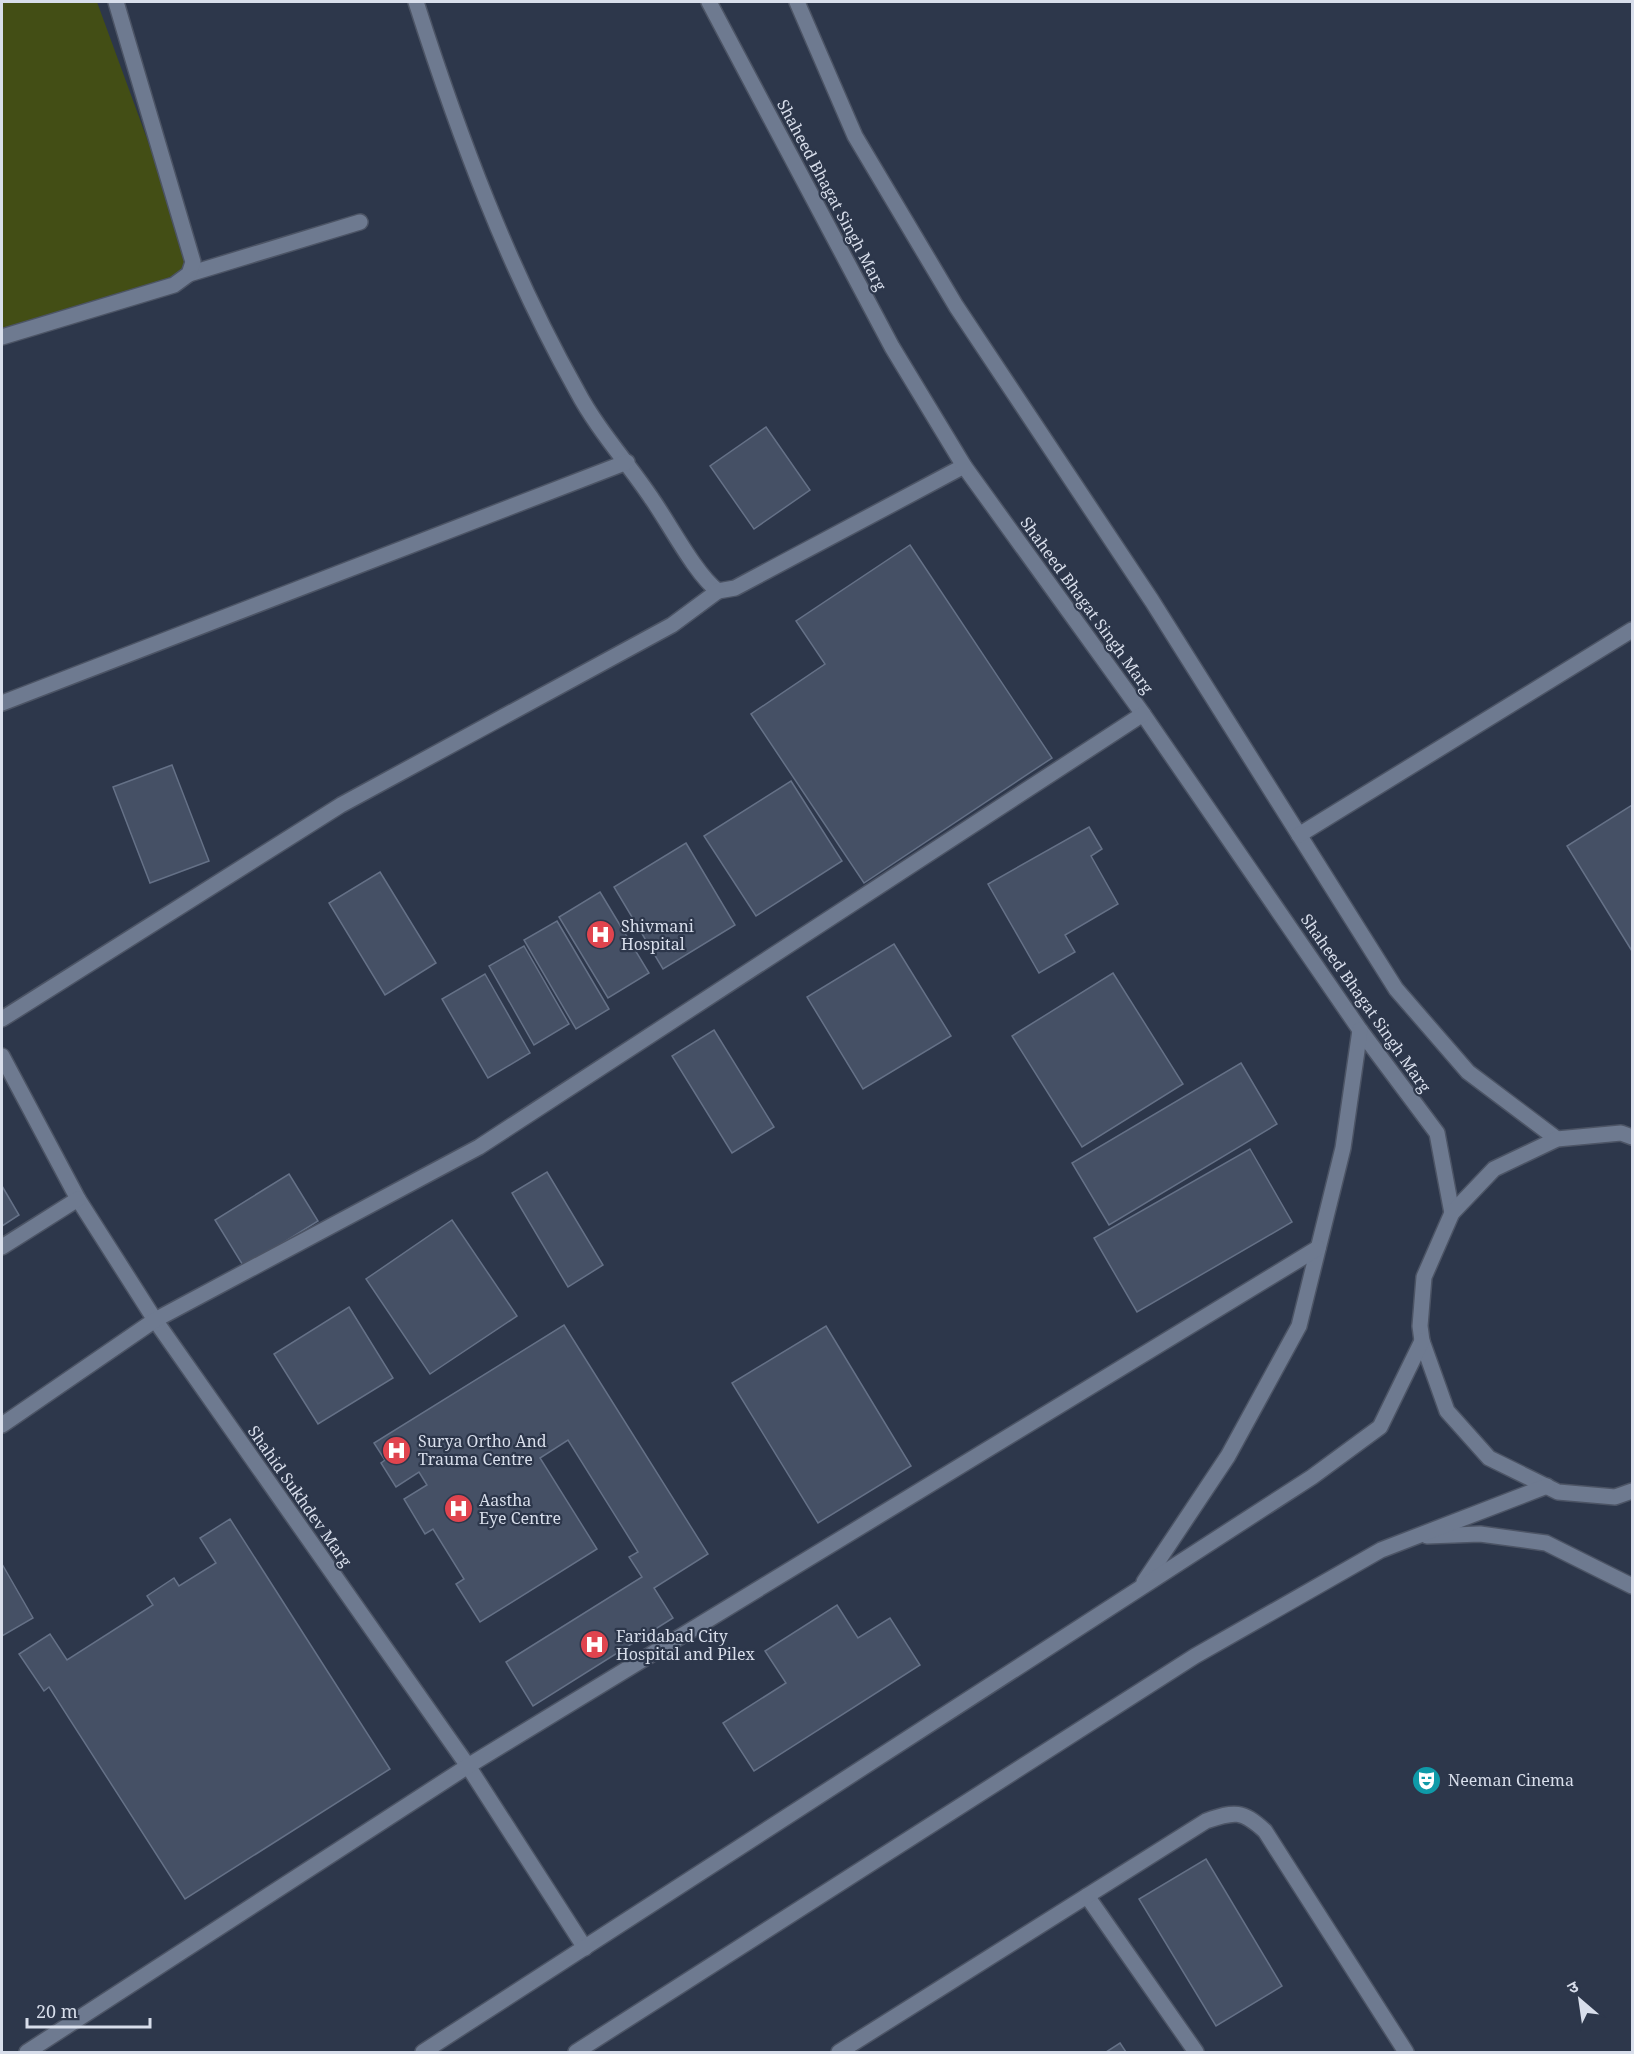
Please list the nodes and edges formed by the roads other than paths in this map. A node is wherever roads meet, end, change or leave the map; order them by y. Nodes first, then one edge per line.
1 (116, 2) edge
2 (416, 2) edge
3 (709, 2) edge
4 (797, 2) edge
5 (360, 222) dead end
6 (189, 274) junction
7 (2, 337) edge
8 (627, 462) junction
9 (963, 466) junction
10 (718, 591) junction
11 (1632, 630) edge
12 (2, 703) edge
13 (1143, 714) junction
14 (1299, 835) junction
15 (2, 1019) edge
16 (1360, 1030) junction
17 (2, 1056) edge
18 (1632, 1137) edge
19 (1557, 1139) junction
20 (78, 1199) junction
21 (1452, 1213) junction
22 (2, 1247) edge
23 (1318, 1248) junction
24 (154, 1320) junction
25 (1422, 1341) junction
26 (2, 1425) edge
27 (1547, 1486) junction
28 (1632, 1492) edge
29 (1414, 1537) junction
30 (1632, 1586) edge
31 (1141, 1587) junction
32 (468, 1766) junction
33 (1087, 1896) junction
34 (585, 1948) junction
35 (27, 2052) edge
36 (423, 2052) edge
37 (576, 2052) edge
38 (839, 2052) edge
39 (1196, 2052) edge
40 (1406, 2052) edge

1 - 6 street
2 - 8 street
3 - 9 street, Shaheed Bhagat Singh Marg
4 - 14 street, Shaheed Bhagat Singh Marg
5 - 6 street
6 - 7 street
8 - 10 street
8 - 12 street
9 - 10 street
9 - 13 street, Shaheed Bhagat Singh Marg
10 - 15 street
11 - 14 street
13 - 16 street, Shaheed Bhagat Singh Marg
13 - 24 street
14 - 19 street, Shaheed Bhagat Singh Marg
16 - 21 street, Shaheed Bhagat Singh Marg
16 - 23 street
17 - 20 street, Shahid Sukhdev Marg
18 - 19 street
19 - 21 street
20 - 22 street
20 - 24 street, Shahid Sukhdev Marg
21 - 25 street
23 - 31 street
23 - 32 street
24 - 26 street
24 - 32 street, Shahid Sukhdev Marg
25 - 27 street
25 - 31 street
27 - 28 street
27 - 29 street
29 - 30 street
29 - 37 street
31 - 34 street
32 - 34 street, Shahid Sukhdev Marg
32 - 35 street
33 - 38 street
33 - 39 street
33 - 40 street
34 - 36 street

